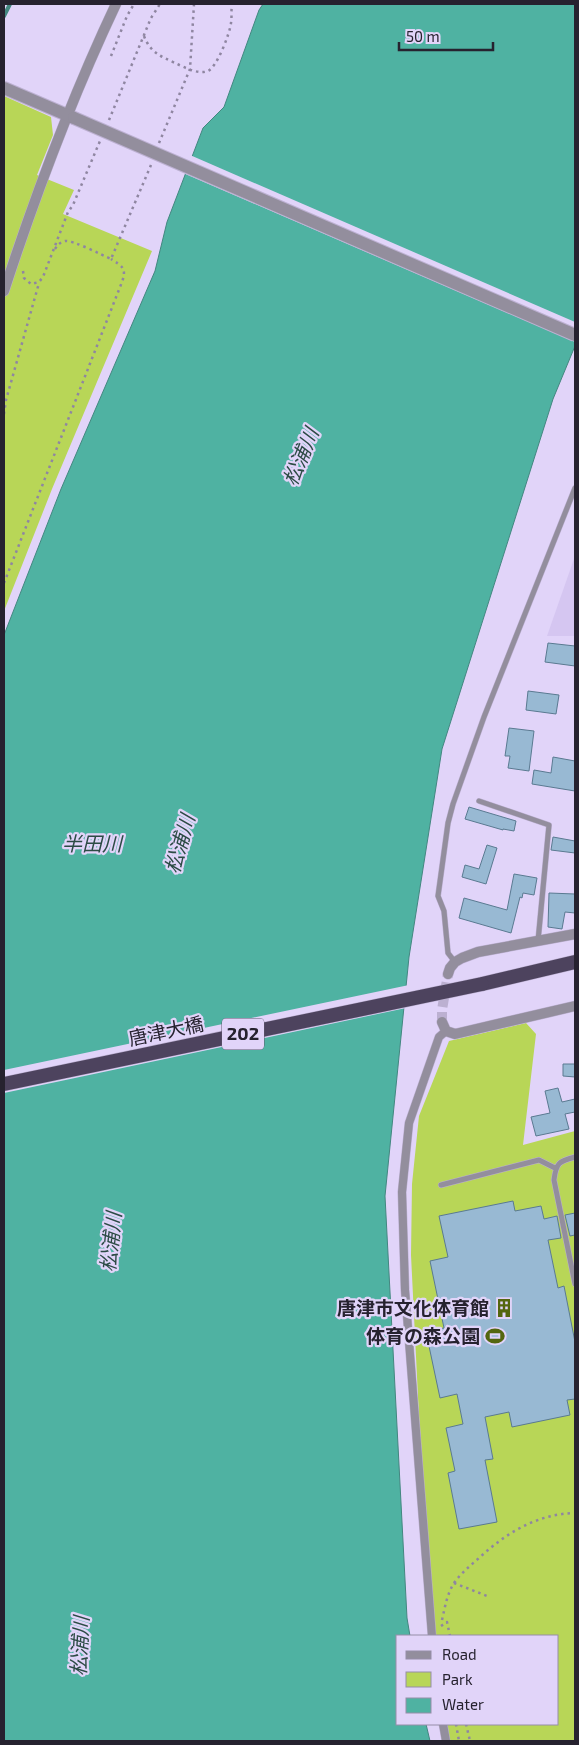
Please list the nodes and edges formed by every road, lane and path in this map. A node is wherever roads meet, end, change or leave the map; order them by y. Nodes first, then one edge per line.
1 (116, 4) edge
2 (134, 4) edge
3 (160, 4) edge
4 (232, 4) edge
5 (144, 36) junction
6 (111, 56) dead end
7 (4, 88) edge
8 (70, 117) junction
9 (106, 125) dead end
10 (103, 134) dead end
11 (111, 259) dead end
12 (25, 262) dead end
13 (40, 282) junction
14 (4, 291) edge
15 (575, 335) edge
16 (4, 414) edge
17 (575, 488) edge
18 (4, 583) edge
19 (480, 801) dead end
20 (575, 934) edge
21 (538, 941) junction
22 (454, 962) junction
23 (575, 962) edge
24 (575, 970) edge
25 (448, 974) tunnel mouth
26 (482, 984) junction
27 (575, 1006) edge
28 (444, 1026) joint
29 (4, 1084) edge
30 (575, 1157) edge
31 (555, 1168) junction
32 (441, 1185) dead end
33 (575, 1284) edge
34 (575, 1513) edge
35 (454, 1583) junction
36 (487, 1596) dead end
37 (440, 1626) junction
38 (441, 1631) dead end
39 (432, 1635) edge
40 (450, 1635) edge
41 (443, 1725) edge
42 (456, 1725) edge
43 (466, 1725) edge
44 (446, 1741) edge
45 (460, 1741) edge
46 (470, 1741) edge

1 - 8 street
2 - 6 path
3 - 5 path
4 - 5 path
5 - 9 path
7 - 8 street
8 - 14 street
8 - 15 street, bridge
10 - 13 path
11 - 18 path
12 - 13 path
13 - 16 path
17 - 22 lane
19 - 21 lane
20 - 21 street
21 - 22 street
22 - 25 street
23 - 26 highway, 202
24 - 26 highway, 202
26 - 29 highway, 唐津大橋 / 202, bridge
27 - 28 street
28 - 39 street
30 - 31 lane
31 - 32 lane
31 - 33 lane
34 - 35 path
35 - 36 path
35 - 37 path
37 - 38 path
37 - 40 path
41 - 44 street
42 - 45 path
43 - 46 path

